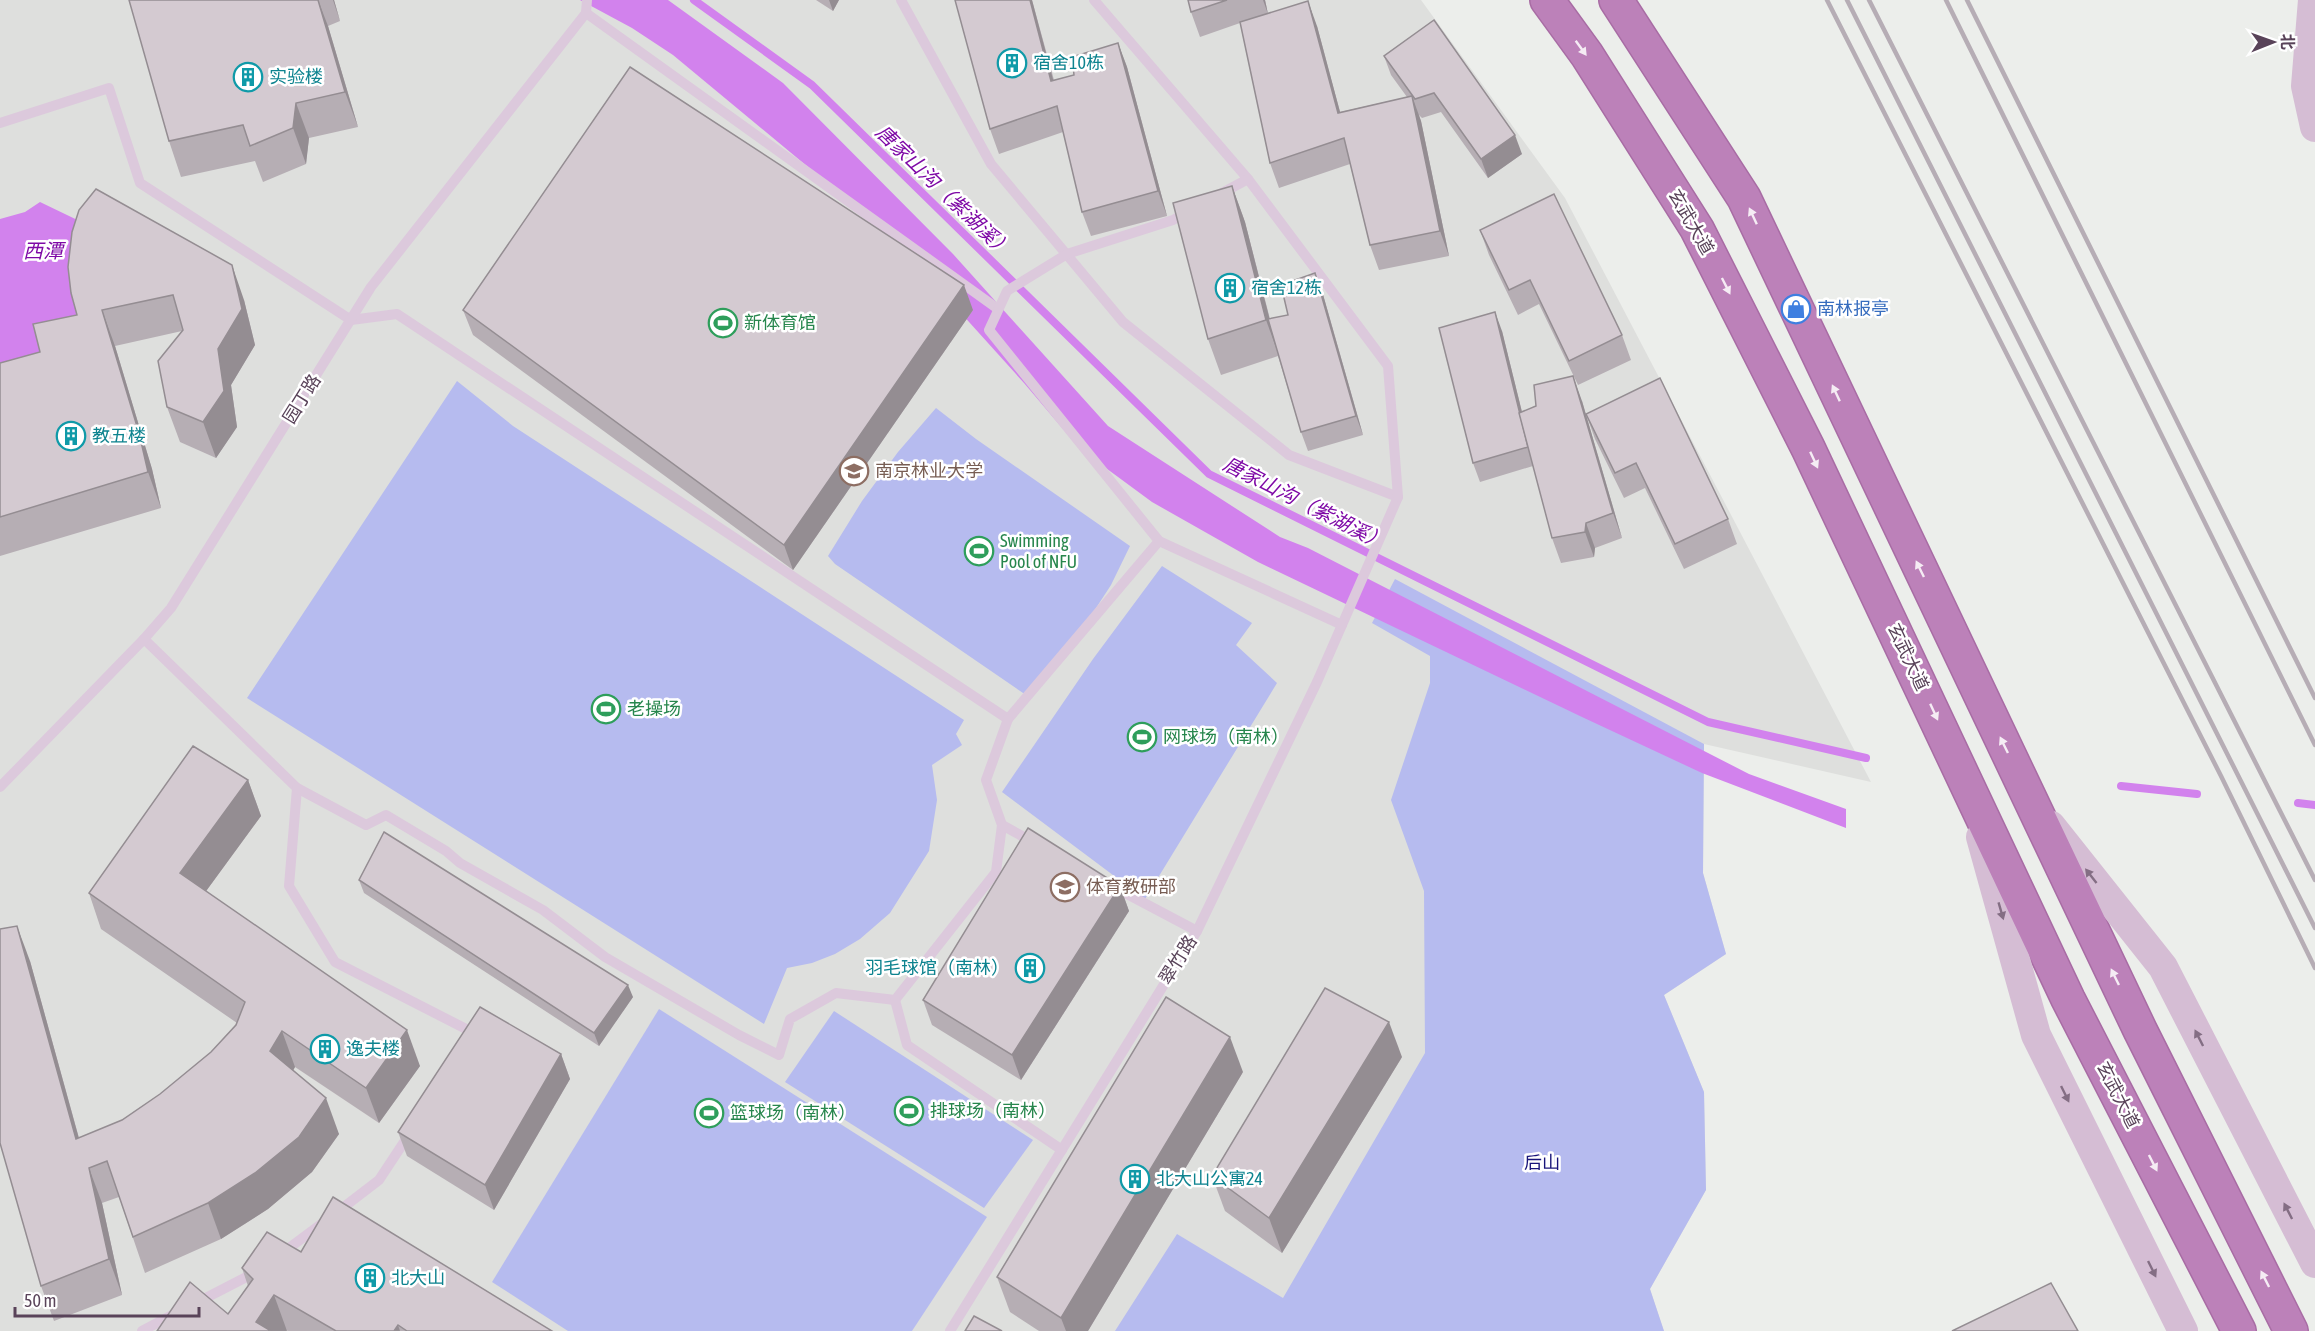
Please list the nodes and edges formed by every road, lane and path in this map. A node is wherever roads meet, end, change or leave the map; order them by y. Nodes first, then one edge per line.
1 (587, 0) edge
2 (1094, 0) edge
3 (1547, 0) edge
4 (1616, 0) edge
5 (2313, 0) edge
6 (906, 1) edge
7 (586, 13) junction
8 (0, 123) edge
9 (2315, 127) edge
10 (1248, 179) junction
11 (1066, 254) junction
12 (998, 309) junction
13 (351, 320) junction
14 (1398, 497) junction
15 (1159, 541) junction
16 (1342, 625) junction
17 (144, 639) junction
18 (1008, 719) junction
19 (1963, 773) junction
20 (0, 787) edge
21 (297, 788) junction
22 (2029, 798) junction
23 (1002, 825) junction
24 (1042, 847) edge
25 (1101, 880) edge
26 (1197, 931) junction
27 (895, 1000) junction
28 (461, 1051) edge
29 (415, 1124) edge
30 (1062, 1150) junction
31 (2315, 1263) edge
32 (142, 1331) edge
33 (950, 1331) edge
34 (2183, 1331) edge
35 (2240, 1331) edge
36 (2291, 1331) edge

1 - 7 lane
2 - 10 lane
3 -> 19 highway, 玄武大道
22 -> 4 highway
5 - 9 street
6 - 11 lane
7 - 12 lane
7 - 13 lane, 园丁路
8 - 13 lane
10 - 11 lane
10 - 14 lane
11 - 12 lane
11 - 14 lane
12 - 15 lane
13 - 17 lane, 园丁路
13 - 18 lane
14 - 16 lane, 翠竹路
15 - 16 lane
15 - 18 lane
16 - 26 lane, 翠竹路
17 - 20 lane, 园丁路
17 - 21 lane
18 - 23 lane
19 -> 34 street
19 -> 35 highway, 玄武大道
21 - 27 lane
21 - 28 lane
31 -> 22 street
36 -> 22 highway
23 - 24 lane
23 - 27 lane
25 - 26 lane
26 - 30 lane, 翠竹路
27 - 30 lane
29 - 32 lane
30 - 33 lane, 翠竹路

